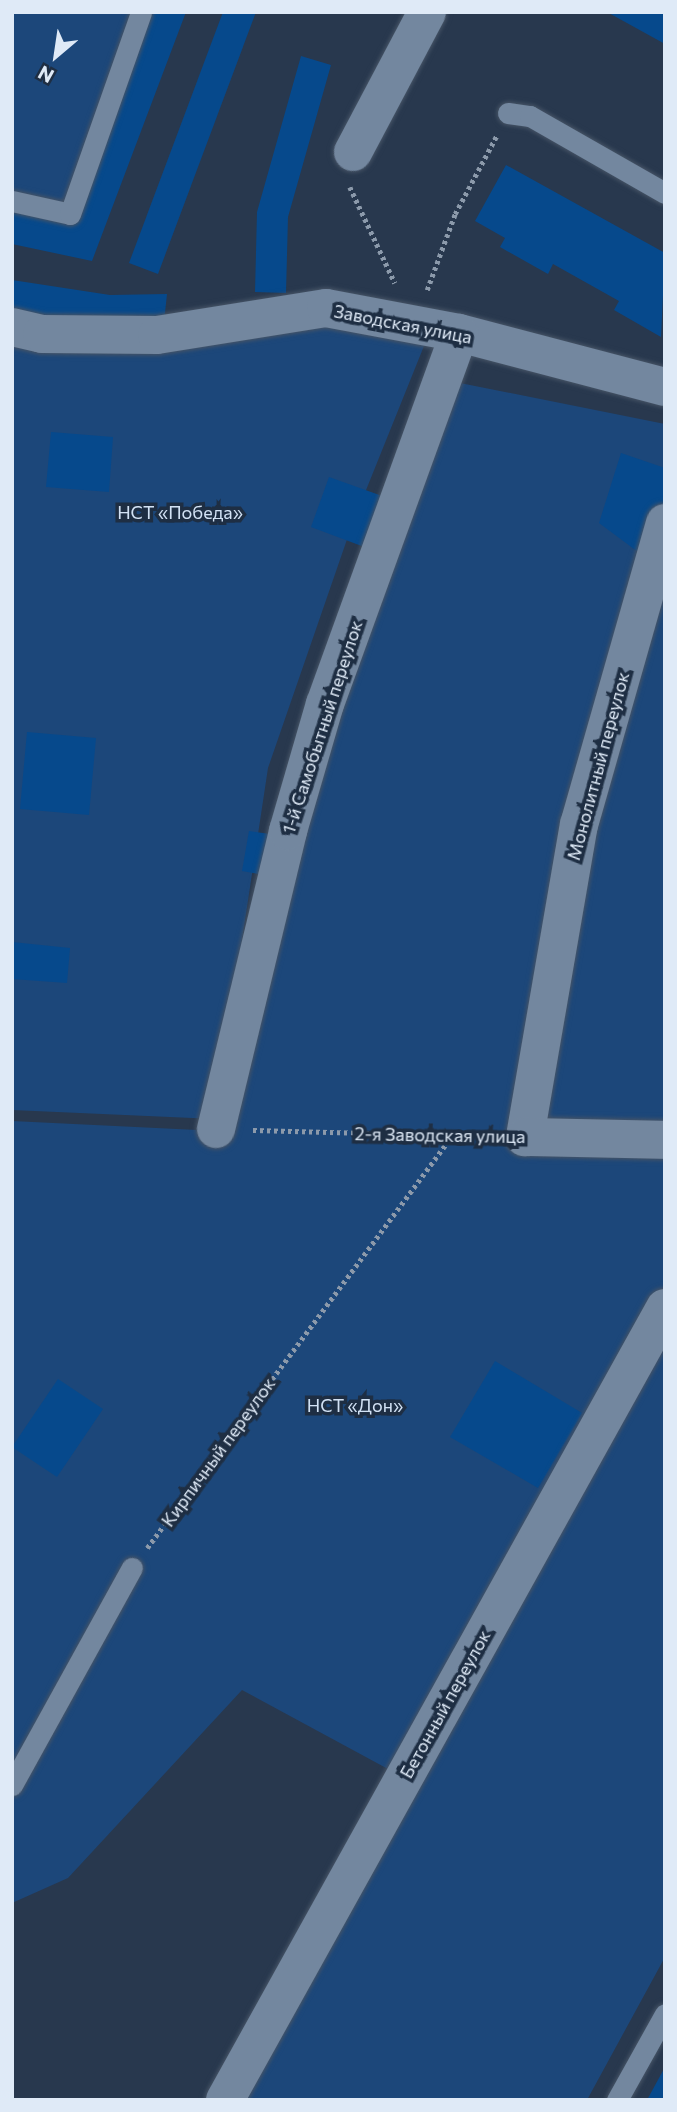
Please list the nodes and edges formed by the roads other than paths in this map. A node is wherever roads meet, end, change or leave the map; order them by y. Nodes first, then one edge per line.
1 (141, 12) edge
2 (426, 12) edge
3 (508, 113) road end
4 (352, 152) road end
5 (665, 193) edge
6 (12, 201) edge
7 (12, 327) edge
8 (459, 333) junction
9 (665, 387) edge
10 (665, 523) edge
11 (527, 1122) joint
12 (216, 1129) road end
13 (665, 1140) edge
14 (665, 1307) edge
15 (132, 1568) road end
16 (12, 1785) edge
17 (665, 2014) edge
18 (225, 2100) edge
19 (617, 2100) edge

1 - 6 lane
2 - 4 street
3 - 5 lane
7 - 8 street, Заводская улица
8 - 9 street, Заводская улица
8 - 12 street, 1-й Самобытный переулок
10 - 11 street, Монолитный переулок
11 - 13 street, 2-я Заводская улица
14 - 18 street, Бетонный переулок
15 - 16 lane
17 - 19 lane

